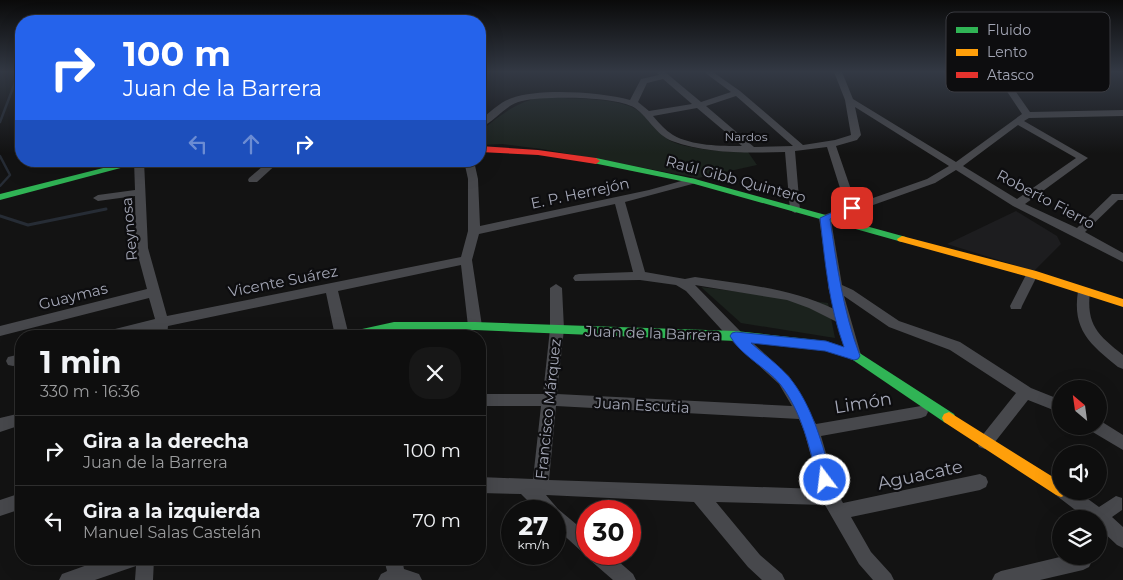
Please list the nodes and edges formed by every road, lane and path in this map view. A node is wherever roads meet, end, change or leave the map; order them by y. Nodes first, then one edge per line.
1 (520, 99) edge
2 (607, 99) edge
3 (635, 99) edge
4 (693, 99) edge
5 (719, 99) edge
6 (744, 99) edge
7 (1016, 99) edge
8 (849, 100) joint
9 (633, 103) junction
10 (700, 105) junction
11 (1123, 113) edge
12 (649, 114) junction
13 (1027, 115) junction
14 (486, 119) edge
15 (1017, 121) junction
16 (831, 144) junction
17 (795, 147) junction
18 (486, 149) edge
19 (752, 149) junction
20 (956, 166) junction
21 (120, 167) edge
22 (140, 167) edge
23 (268, 167) edge
24 (470, 167) edge
25 (253, 180) dead end
26 (692, 181) junction
27 (140, 192) junction
28 (4, 196) edge
29 (1121, 196) edge
30 (98, 198) dead end
31 (620, 199) junction
32 (1017, 204) junction
33 (852, 208) junction
34 (795, 210) junction
35 (825, 218) junction
36 (474, 231) junction
37 (1078, 233) junction
38 (1123, 244) edge
39 (1111, 251) junction
40 (1123, 258) edge
41 (466, 260) junction
42 (1032, 274) junction
43 (640, 276) junction
44 (580, 278) dead end
45 (684, 284) junction
46 (834, 286) junction
47 (331, 288) junction
48 (556, 288) dead end
49 (1084, 291) junction
50 (154, 292) junction
51 (1123, 303) edge
52 (1016, 306) dead end
53 (842, 319) junction
54 (162, 322) junction
55 (475, 326) junction
56 (557, 329) junction
57 (131, 330) edge
58 (161, 330) edge
59 (341, 330) edge
60 (378, 330) edge
61 (0, 331) edge
62 (736, 336) junction
63 (854, 356) junction
64 (1122, 360) edge
65 (1026, 392) junction
66 (486, 400) edge
67 (550, 400) junction
68 (1052, 403) edge
69 (804, 412) junction
70 (921, 412) dead end
71 (15, 421) edge
72 (0, 425) edge
73 (812, 431) junction
74 (1108, 434) edge
75 (985, 442) junction
76 (1123, 443) edge
77 (980, 482) dead end
78 (1052, 484) edge
79 (486, 486) edge
80 (533, 488) junction
81 (698, 494) junction
82 (542, 500) edge
83 (1076, 500) edge
84 (15, 503) edge
85 (834, 504) junction
86 (1116, 504) dead end
87 (0, 508) edge
88 (1089, 510) edge
89 (1107, 511) edge
90 (1107, 524) edge
91 (566, 526) edge
92 (576, 535) edge
93 (1123, 539) edge
94 (112, 565) edge
95 (145, 565) edge
96 (609, 565) edge
97 (1066, 565) edge
98 (68, 580) edge
99 (144, 580) edge
100 (627, 580) edge
101 (776, 580) edge
102 (884, 580) edge
103 (1000, 580) edge

1 - 14 street
2 - 9 street
3 - 9 street
4 - 10 street
5 - 10 street
6 - 17 street
7 - 13 street
8 - 16 street, Nardos
8 - 20 street, Roberto Fierro
9 - 12 street, Nardos
10 - 12 street
10 - 19 street
11 - 13 street
12 - 19 street, Nardos
13 - 15 street
15 - 20 street
15 - 32 street
16 - 17 street, Nardos
16 - 33 street
17 - 19 street, Nardos
17 - 34 street
18 - 26 street, Raúl Gibb Quintero
20 - 32 street, Roberto Fierro
20 - 33 street
21 - 28 street
22 - 27 street, Reynosa
23 - 25 street
24 - 36 street
26 - 31 street, E. P. Herrejón
26 - 34 street, Raúl Gibb Quintero
27 - 30 street
27 - 50 street, Reynosa
29 - 37 street
31 - 36 street, E. P. Herrejón
31 - 43 street
32 - 37 street, Roberto Fierro
33 - 35 street
34 - 35 street, Raúl Gibb Quintero
35 - 42 street, Raúl Gibb Quintero
35 - 46 street
36 - 41 street
37 - 39 street, Roberto Fierro
38 - 39 street
39 - 40 street, Roberto Fierro
41 - 47 street, Vicente Suárez
41 - 55 street
42 - 49 street, Raúl Gibb Quintero
42 - 52 street
43 - 44 street
43 - 45 street
45 - 53 street
45 - 62 street
46 - 53 street
46 - 65 street
47 - 54 street, Vicente Suárez
47 - 59 street
48 - 56 street, Francisco Márquez
49 - 51 street, Raúl Gibb Quintero
49 - 64 street
50 - 54 street, Reynosa
50 - 61 street, Guaymas
53 - 63 street
54 - 57 street, Vicente Suárez
54 - 58 street
55 - 56 street, Juan de la Barrera
55 - 60 street, Juan de la Barrera
56 - 62 street, Juan de la Barrera
56 - 67 street, Francisco Márquez
62 - 63 street, Juan de la Barrera
62 - 69 street
63 - 75 street, Juan de la Barrera
65 - 68 street
65 - 75 street
66 - 67 street, Juan Escutia
67 - 69 street, Juan Escutia
67 - 80 street, Francisco Márquez
69 - 73 street
70 - 73 street, Limón
71 - 72 street
73 - 85 street
74 - 76 street
75 - 78 street, Juan de la Barrera
77 - 85 street, Aguacate
79 - 80 street, Aguacate
80 - 81 street, Aguacate
80 - 82 street
81 - 85 street, Aguacate
81 - 101 street
83 - 88 street, Juan de la Barrera
84 - 87 street
85 - 102 street
86 - 89 street
90 - 93 street, Juan de la Barrera
91 - 92 street
94 - 98 street
95 - 99 street
96 - 100 street
97 - 103 street

